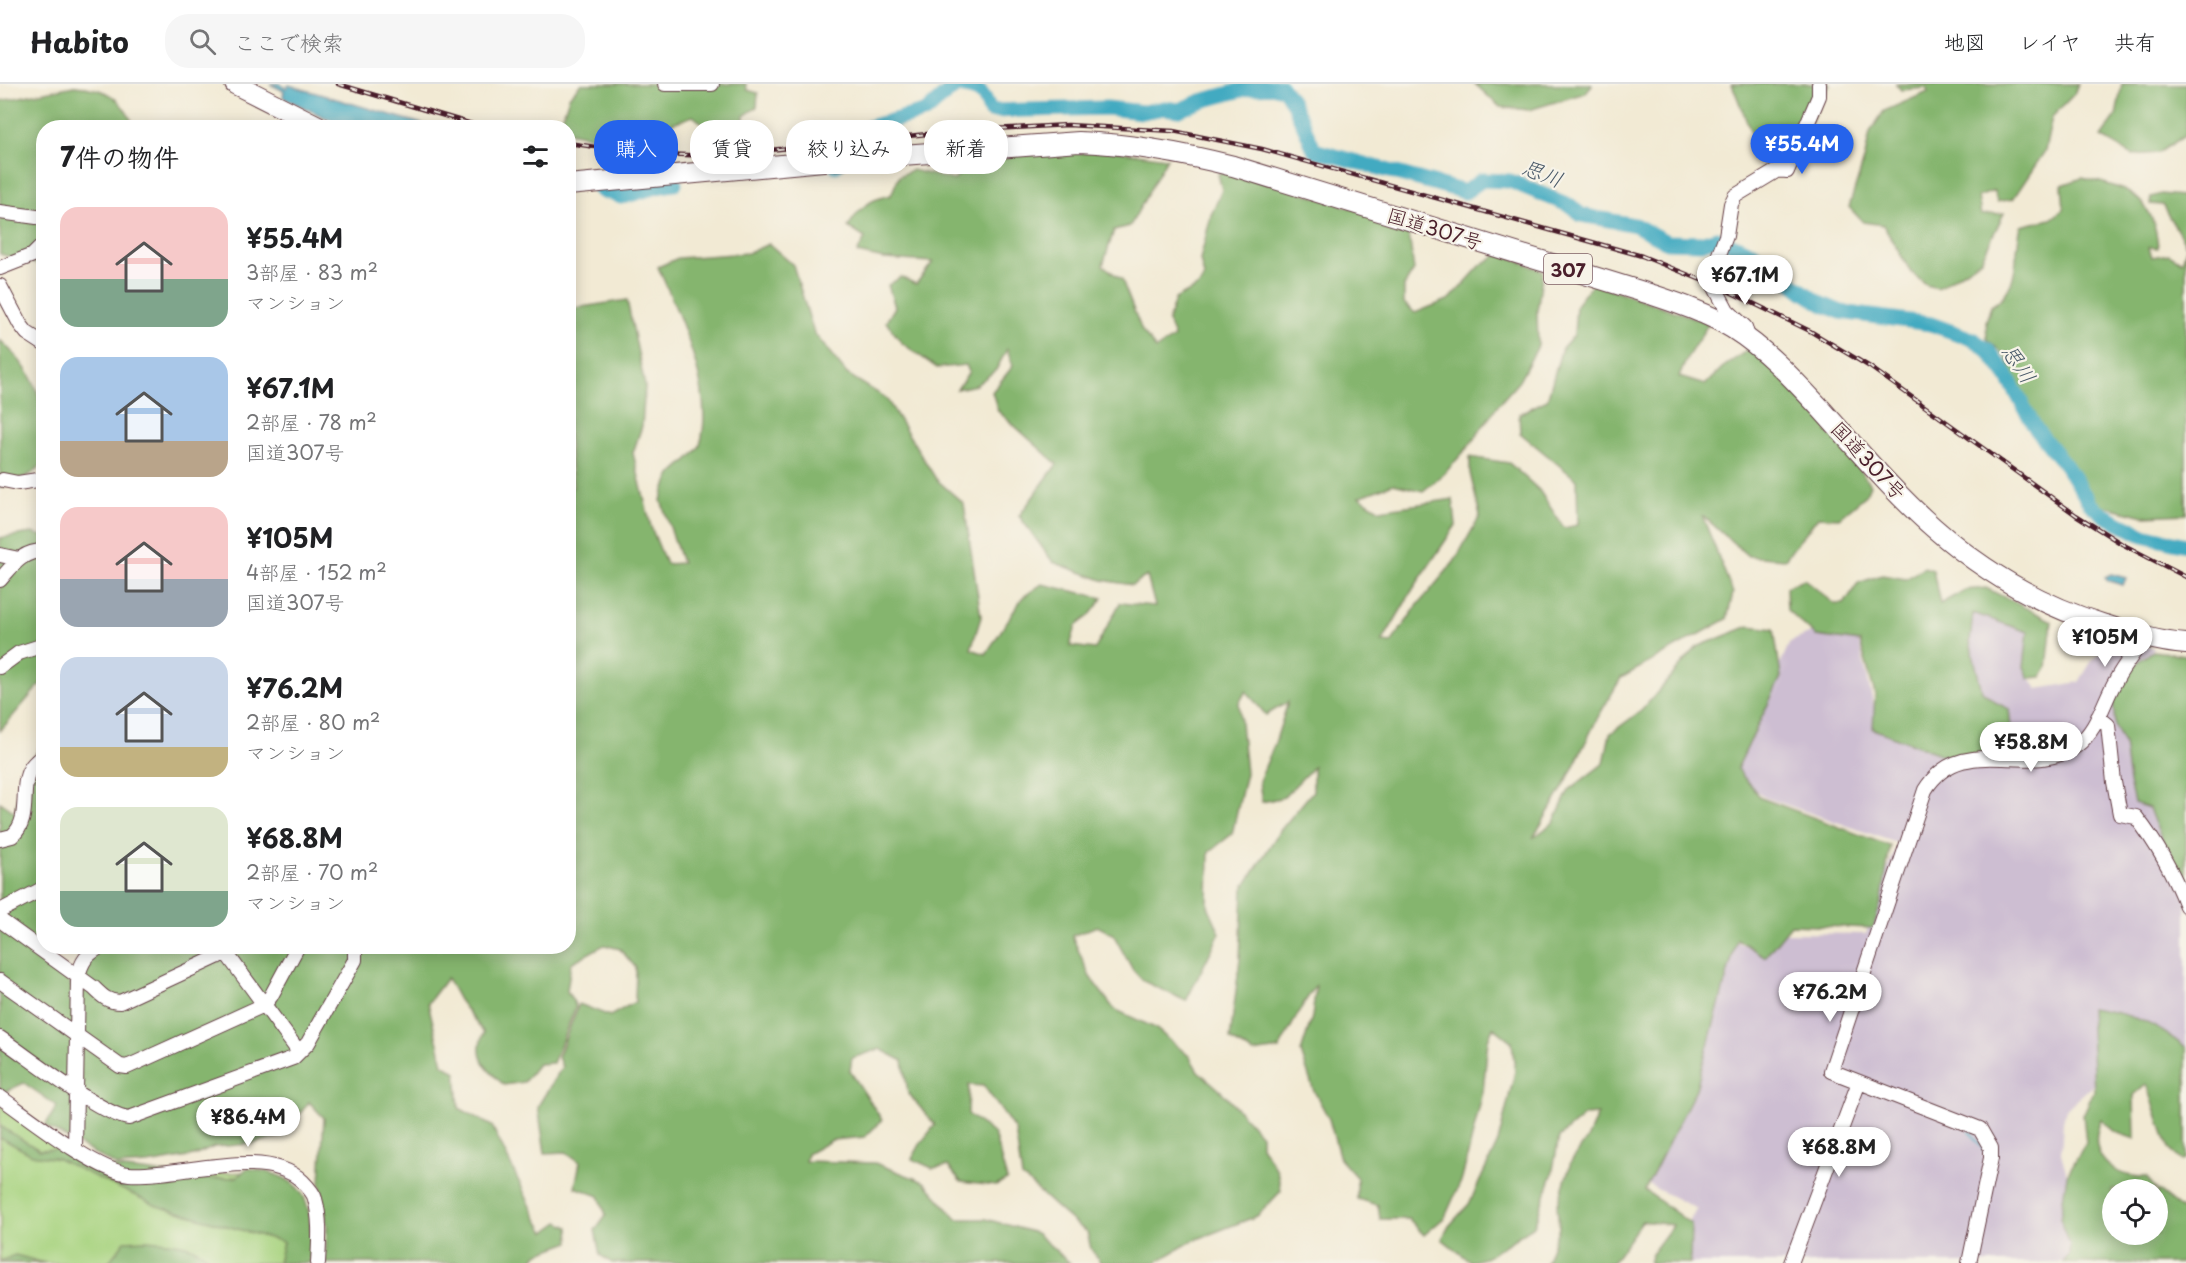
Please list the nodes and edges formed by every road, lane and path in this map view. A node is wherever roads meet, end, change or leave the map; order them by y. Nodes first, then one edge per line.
1 (235, 84) edge
2 (665, 84) edge
3 (712, 84) edge
4 (1819, 84) edge
5 (306, 120) edge
6 (576, 184) edge
7 (0, 212) edge
8 (36, 217) edge
9 (36, 252) edge
10 (0, 268) edge
11 (0, 286) edge
12 (36, 339) edge
13 (1748, 339) junction
14 (36, 478) edge
15 (3, 480) dead end
16 (36, 551) edge
17 (0, 555) edge
18 (19, 559) junction
19 (0, 580) edge
20 (2145, 638) junction
21 (2186, 644) edge
22 (36, 648) edge
23 (0, 667) edge
24 (2098, 717) junction
25 (36, 762) edge
26 (0, 839) edge
27 (36, 892) edge
28 (2186, 906) edge
29 (0, 911) edge
30 (0, 920) edge
31 (36, 947) edge
32 (46, 954) edge
33 (90, 954) edge
34 (214, 954) edge
35 (230, 954) edge
36 (294, 954) edge
37 (355, 954) edge
38 (78, 978) junction
39 (0, 981) edge
40 (264, 1005) junction
41 (77, 1034) junction
42 (0, 1038) edge
43 (299, 1052) junction
44 (1858, 1082) junction
45 (77, 1091) junction
46 (0, 1097) edge
47 (75, 1148) junction
48 (318, 1263) edge
49 (1791, 1263) edge
50 (1969, 1263) edge

1 - 5 highway
2 - 3 street
4 - 13 street
6 - 13 highway, 国道307号 / 307
7 - 8 street
9 - 10 street
11 - 12 street
13 - 20 highway, 国道307号 / 307
14 - 15 street
16 - 18 street
17 - 18 street
18 - 19 street
20 - 21 highway, 国道307号 / 307
20 - 24 street
22 - 23 street
24 - 28 street
24 - 44 street
25 - 26 street
27 - 29 street
30 - 31 street
32 - 38 street
33 - 38 street
34 - 38 street
35 - 40 street
36 - 40 street
37 - 43 street
38 - 41 street
39 - 41 street
40 - 41 street
40 - 43 street
41 - 45 street
42 - 45 street
43 - 45 street
44 - 49 street
44 - 50 street
45 - 47 street
46 - 47 street
47 - 48 street

